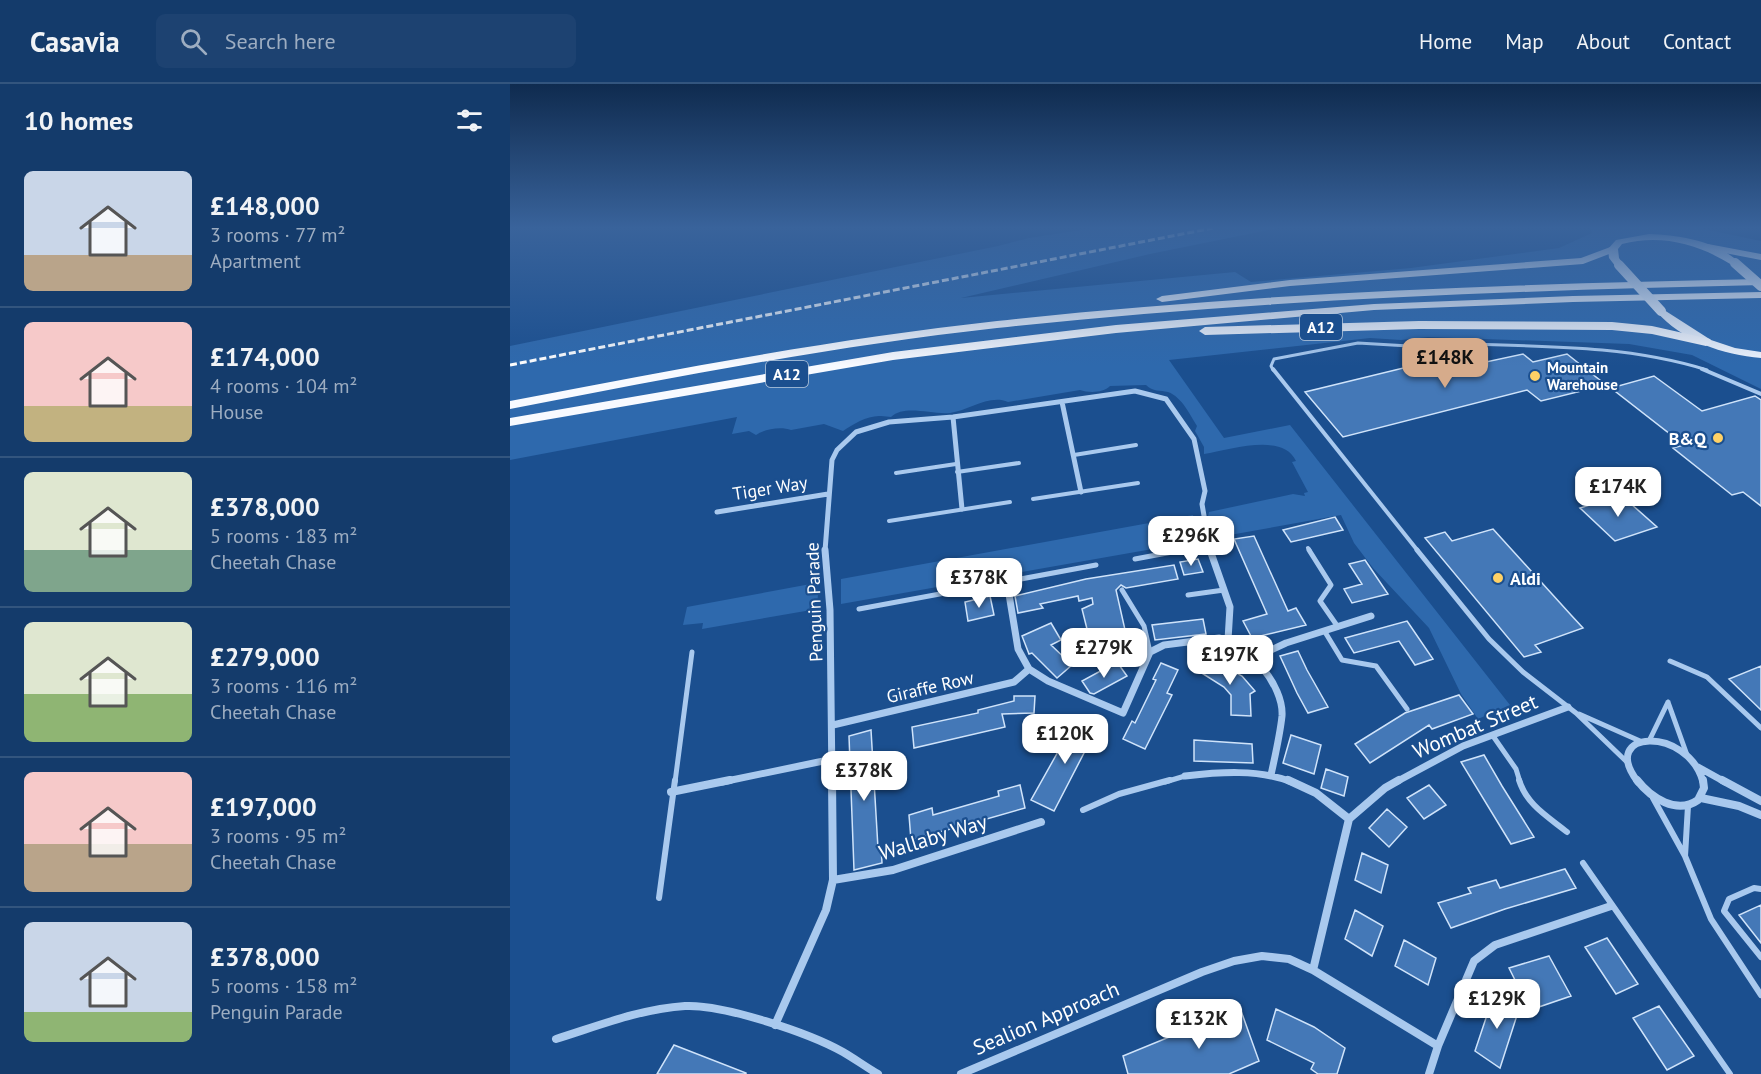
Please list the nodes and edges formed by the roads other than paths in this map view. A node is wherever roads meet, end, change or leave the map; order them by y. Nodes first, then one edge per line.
1 (1407, 274) edge
2 (1628, 274) edge
3 (1749, 274) edge
4 (1761, 284) edge
5 (1761, 295) edge
6 (1052, 319) junction
7 (1066, 336) junction
8 (1706, 342) junction
9 (1729, 350) junction
10 (1761, 355) edge
11 (1761, 364) edge
12 (1761, 394) edge
13 (1062, 402) junction
14 (510, 405) edge
15 (953, 417) junction
16 (510, 422) edge
17 (1136, 445) dead end
18 (1074, 454) junction
19 (1019, 463) dead end
20 (956, 464) junction
21 (957, 472) junction
22 (896, 473) dead end
23 (1138, 483) dead end
24 (1081, 492) junction
25 (828, 494) junction
26 (1033, 499) dead end
27 (1010, 502) dead end
28 (963, 509) junction
29 (717, 512) dead end
30 (889, 520) dead end
31 (1208, 545) junction
32 (1308, 548) dead end
33 (1135, 559) dead end
34 (1096, 565) dead end
35 (1006, 582) junction
36 (1122, 590) dead end
37 (1224, 590) junction
38 (1188, 595) dead end
39 (859, 609) dead end
40 (1371, 616) dead end
41 (1338, 627) junction
42 (1325, 632) junction
43 (1228, 640) junction
44 (692, 652) dead end
45 (1150, 652) junction
46 (1254, 658) junction
47 (1670, 662) dead end
48 (1029, 669) junction
49 (1568, 707) junction
50 (1407, 709) dead end
51 (1576, 712) junction
52 (833, 725) junction
53 (1761, 728) edge
54 (1493, 736) junction
55 (1650, 739) junction
56 (1640, 741) junction
57 (1687, 755) junction
58 (833, 759) junction
59 (1628, 763) junction
60 (1697, 766) junction
61 (1271, 775) junction
62 (1185, 776) joint
63 (671, 792) junction
64 (1651, 795) junction
65 (1701, 798) junction
66 (1761, 801) edge
67 (1688, 806) junction
68 (1083, 810) dead end
69 (1761, 815) edge
70 (1349, 819) junction
71 (1041, 822) dead end
72 (1567, 832) dead end
73 (1685, 856) junction
74 (1583, 863) dead end
75 (833, 880) junction
76 (1761, 889) edge
77 (659, 898) dead end
78 (1611, 906) junction
79 (1761, 957) edge
80 (1313, 970) junction
81 (1761, 995) edge
82 (775, 1025) junction
83 (556, 1039) dead end
84 (1438, 1046) junction
85 (878, 1074) edge
86 (961, 1074) edge
87 (1430, 1074) edge
88 (1730, 1074) edge

1 - 6 highway, A12
2 - 8 main road, bridge
3 - 4 main road, bridge
4 - 6 highway, A12
5 - 7 highway, A12
6 - 14 highway, A12
7 - 8 highway, A12
7 - 16 highway, A12
8 - 9 main road
9 - 10 main road
9 - 11 main road
12 - 49 lane
13 - 15 street, Penguin Parade
13 - 18 street
13 - 31 street, Penguin Parade
15 - 20 street
15 - 25 street, Penguin Parade
17 - 18 lane
18 - 24 street
19 - 21 lane
20 - 21 street
20 - 22 lane
21 - 28 street
23 - 24 lane
24 - 26 lane
25 - 29 street, Tiger Way
25 - 52 street, Penguin Parade
27 - 28 lane
28 - 30 lane
31 - 33 lane
31 - 37 street, Penguin Parade
32 - 41 lane
34 - 35 lane
35 - 39 lane
35 - 48 street
36 - 45 lane
37 - 38 lane
37 - 43 street, Penguin Parade
40 - 41 street
41 - 42 street
42 - 46 street
42 - 50 lane
43 - 45 street
43 - 46 street
44 - 63 lane
45 - 48 street
46 - 61 street
47 - 53 lane
48 - 52 street, Giraffe Row
49 - 51 lane
49 - 54 street, Wombat Street
51 - 56 lane
51 - 59 lane
52 - 58 street, Penguin Parade
54 - 70 street, Wombat Street
54 - 72 lane
55 - 56 street
55 - 57 street
55 - 57 lane
56 - 59 street
57 - 60 street
58 - 63 street
58 - 75 street, Penguin Parade
59 - 64 street
60 - 65 street
60 - 66 street
61 - 62 street
61 - 70 street
62 - 68 lane
63 - 77 lane
64 - 67 street
64 - 73 lane
65 - 67 street
65 - 69 street
67 - 73 lane
70 - 80 street
71 - 75 street, Wallaby Way
73 - 81 lane
74 - 78 lane
75 - 82 street, Penguin Parade
76 - 79 lane
78 - 84 street
78 - 88 lane
80 - 84 street, Sealion Approach
80 - 86 street, Sealion Approach
82 - 83 street
82 - 85 street
84 - 87 street

